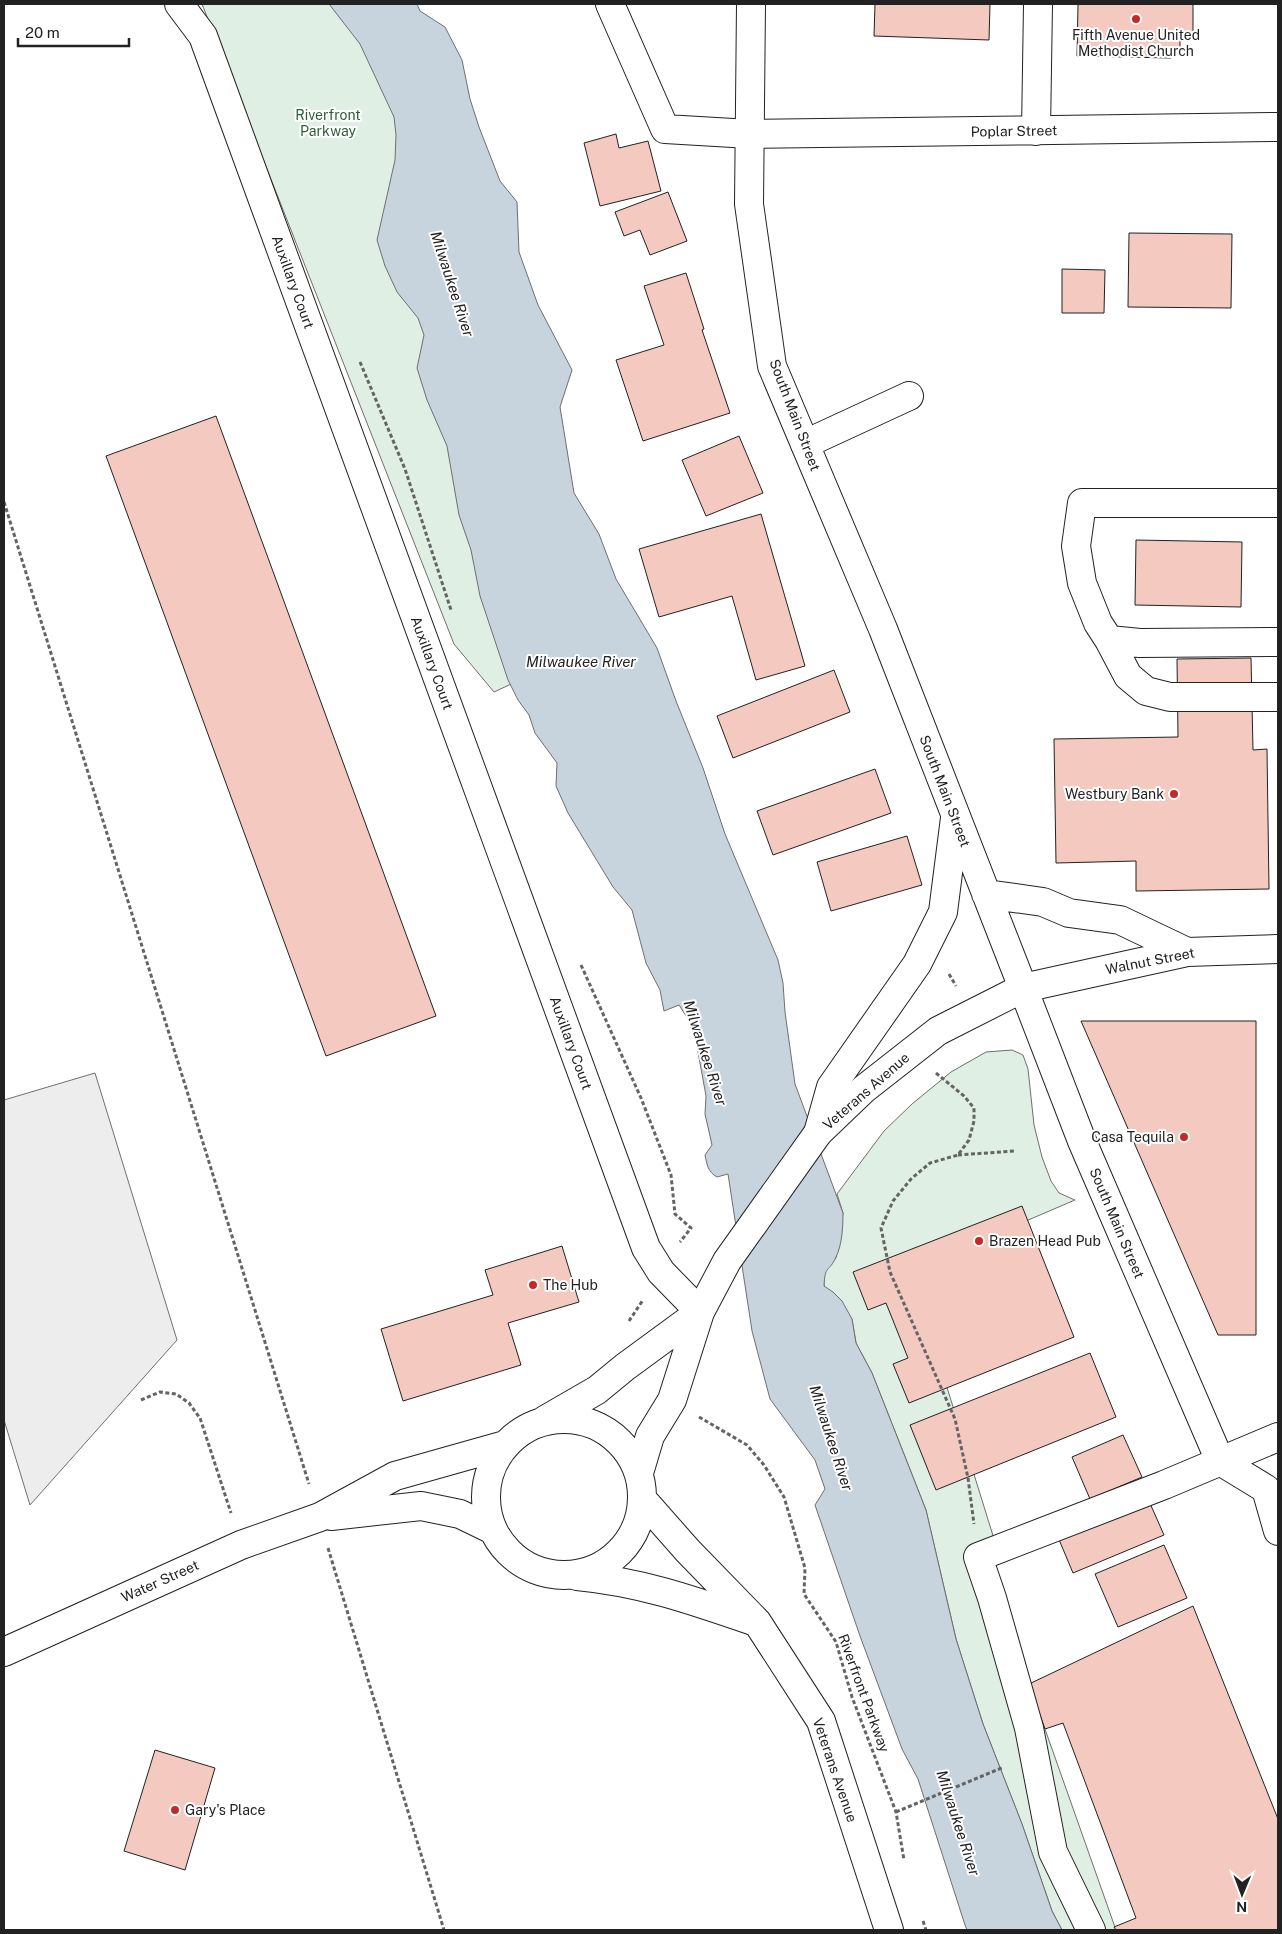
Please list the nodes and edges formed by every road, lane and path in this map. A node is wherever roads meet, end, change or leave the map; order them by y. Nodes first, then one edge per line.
1 (179, 4) edge
2 (610, 4) edge
3 (751, 4) edge
4 (1038, 4) edge
5 (1278, 127) edge
6 (1036, 131) junction
7 (750, 134) junction
8 (909, 396) dead end
9 (805, 444) junction
10 (4, 502) edge
11 (1278, 503) edge
12 (1110, 640) junction
13 (1278, 642) edge
14 (1278, 697) edge
15 (955, 817) junction
16 (986, 894) junction
17 (1278, 949) edge
18 (1187, 952) junction
19 (946, 968) dead end
20 (957, 988) dead end
21 (1023, 988) junction
22 (910, 1052) junction
23 (818, 1134) junction
24 (1015, 1151) dead end
25 (958, 1155) junction
26 (691, 1228) dead end
27 (682, 1239) dead end
28 (700, 1312) junction
29 (141, 1400) dead end
30 (698, 1417) dead end
31 (542, 1421) junction
32 (1278, 1437) edge
33 (505, 1445) junction
34 (1220, 1461) junction
35 (639, 1473) junction
36 (643, 1500) junction
37 (320, 1517) junction
38 (493, 1530) junction
39 (1278, 1531) edge
40 (241, 1545) junction
41 (978, 1557) junction
42 (555, 1574) junction
43 (757, 1622) junction
44 (4, 1652) edge
45 (1034, 1754) junction
46 (896, 1812) junction
47 (904, 1864) dead end
48 (922, 1917) dead end
49 (444, 1930) edge
50 (889, 1930) edge
51 (926, 1930) edge
52 (1091, 1930) edge

1 - 28 street, Auxillary Court
2 - 7 street, Poplar Street
3 - 7 street, South Main Street
4 - 6 street
5 - 6 street, Poplar Street
6 - 7 street, Poplar Street
7 - 9 street, South Main Street
8 - 9 street
9 - 15 street, South Main Street
10 - 37 path
11 - 12 street
12 - 13 street
12 - 14 street
15 - 16 street, South Main Street
15 - 23 street
16 - 18 street
16 - 21 street, South Main Street
17 - 18 street, Walnut Street
18 - 21 street, Walnut Street
19 - 20 path
21 - 22 street, Veterans Avenue
21 - 34 street, South Main Street
22 - 23 street, Veterans Avenue
22 - 25 path
23 - 28 street, Veterans Avenue
24 - 25 path
25 - 41 path
26 - 27 path
28 - 31 street, Veterans Avenue
28 - 35 street, Veterans Avenue
29 - 40 path
30 - 46 path, Riverfront Parkway
31 - 33 street
31 - 35 street
32 - 34 street
33 - 37 street, Water Street
33 - 38 street
34 - 39 street
34 - 41 street
35 - 36 street
36 - 42 street
36 - 43 street, Veterans Avenue
37 - 38 street, Water Street
37 - 40 street, Water Street
37 - 49 path
38 - 42 street
40 - 44 street, Water Street
41 - 45 street
42 - 43 street
43 - 50 street, Veterans Avenue
45 - 46 path
45 - 52 street
46 - 47 path, Riverfront Parkway
48 - 51 path

